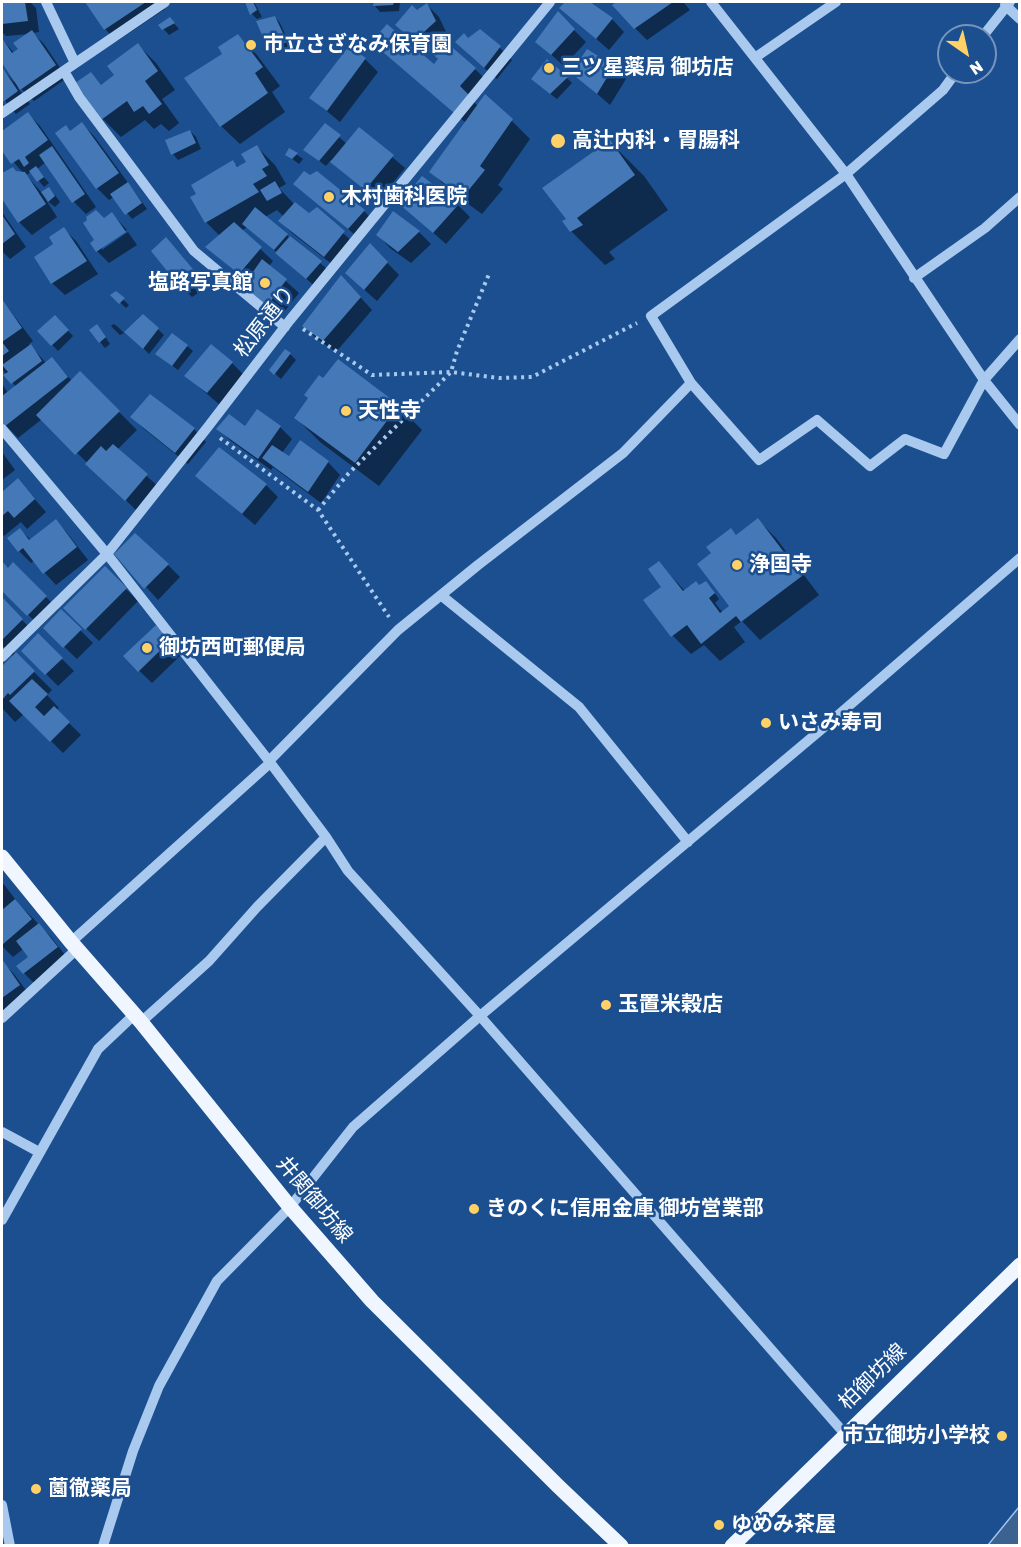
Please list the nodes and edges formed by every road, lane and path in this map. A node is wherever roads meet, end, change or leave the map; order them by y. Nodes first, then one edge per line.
1 (46, 2) edge
2 (165, 2) edge
3 (550, 2) edge
4 (711, 2) edge
5 (836, 2) edge
6 (1007, 3) edge
7 (1020, 19) edge
8 (992, 24) edge
9 (756, 57) junction
10 (75, 63) junction
11 (64, 71) junction
12 (947, 84) edge
13 (2, 113) edge
14 (846, 174) junction
15 (1020, 197) edge
16 (489, 274) dead end
17 (914, 278) junction
18 (651, 316) junction
19 (287, 324) junction
20 (1020, 339) edge
21 (451, 372) junction
22 (984, 380) junction
23 (691, 383) junction
24 (1020, 425) edge
25 (207, 428) junction
26 (2, 429) edge
27 (318, 510) junction
28 (107, 554) junction
29 (1020, 558) edge
30 (442, 596) junction
31 (398, 630) junction
32 (2, 657) edge
33 (269, 762) junction
34 (326, 837) junction
35 (688, 842) junction
36 (2, 857) edge
37 (74, 945) junction
38 (480, 1016) junction
39 (2, 1018) edge
40 (138, 1018) junction
41 (2, 1132) edge
42 (39, 1152) junction
43 (290, 1208) junction
44 (2, 1220) edge
45 (1020, 1265) edge
46 (845, 1434) junction
47 (2, 1505) edge
48 (10, 1545) edge
49 (103, 1545) edge
50 (621, 1545) edge
51 (732, 1545) edge

1 - 10 street
2 - 10 street
3 - 19 street, 松原通り
4 - 9 street
5 - 9 street
6 - 7 street
6 - 8 street
9 - 14 street
10 - 11 street
11 - 13 street
11 - 19 street
12 - 14 street
14 - 17 street
14 - 18 street
15 - 17 street
16 - 21 path
17 - 22 street
18 - 21 path
18 - 23 street
19 - 21 path
19 - 25 street, 松原通り
20 - 22 street
21 - 27 path
22 - 23 street
22 - 24 street
23 - 30 street
25 - 27 path
25 - 28 street, 松原通り
26 - 28 street
27 - 31 path
28 - 32 street, 松原通り
28 - 33 street
29 - 35 street
30 - 31 street
30 - 35 street
31 - 33 street
33 - 34 street
33 - 37 street
34 - 38 street
34 - 40 street
35 - 38 street
36 - 37 main road, 井関御坊線
37 - 39 street
37 - 40 main road, 井関御坊線
38 - 43 street
38 - 46 street
40 - 42 street
40 - 43 main road, 井関御坊線
41 - 42 street
42 - 44 street
43 - 49 street
43 - 50 main road, 井関御坊線
45 - 46 main road, 柏御坊線
46 - 51 main road, 柏御坊線
47 - 48 street

